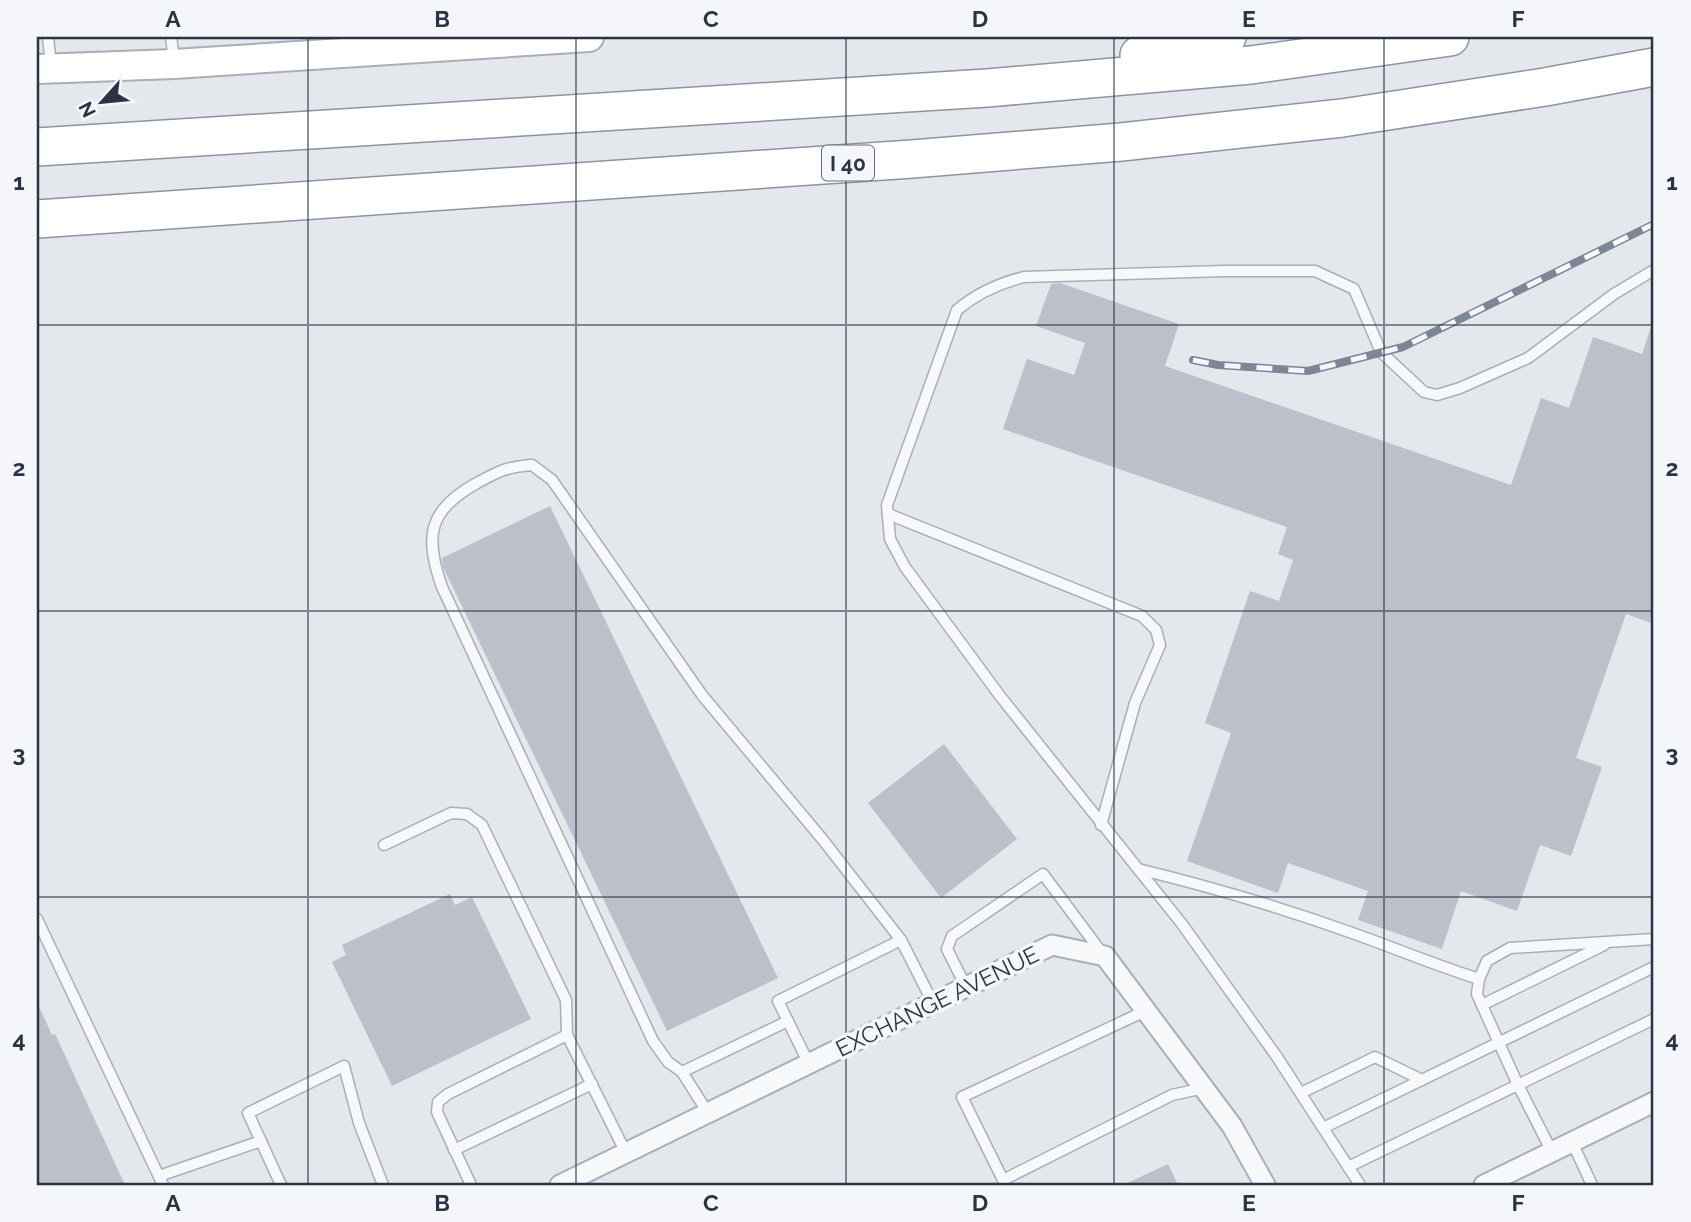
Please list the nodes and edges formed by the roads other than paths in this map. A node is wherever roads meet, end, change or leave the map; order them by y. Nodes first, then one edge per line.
1 (48, 37) edge
2 (589, 37) edge
3 (1227, 37) edge
4 (1450, 37) edge
5 (504, 40) edge
6 (470, 41) edge
7 (173, 50) edge
8 (1654, 67) edge
9 (44, 68) edge
10 (987, 88) junction
11 (37, 147) edge
12 (37, 219) edge
13 (1654, 270) edge
14 (888, 514) junction
15 (1101, 825) junction
16 (384, 845) dead end
17 (1138, 869) junction
18 (37, 919) edge
19 (1654, 939) edge
20 (901, 940) junction
21 (1610, 942) junction
22 (1105, 956) junction
23 (1654, 967) edge
24 (1479, 979) junction
25 (966, 987) junction
26 (933, 1003) junction
27 (1482, 1005) junction
28 (1145, 1011) junction
29 (1654, 1019) edge
30 (788, 1021) junction
31 (567, 1035) junction
32 (1499, 1043) junction
33 (808, 1064) junction
34 (682, 1072) junction
35 (1422, 1080) junction
36 (592, 1084) junction
37 (1518, 1085) junction
38 (1204, 1088) junction
39 (1301, 1093) junction
40 (1654, 1102) edge
41 (708, 1113) junction
42 (1323, 1128) junction
43 (261, 1141) junction
44 (1572, 1142) junction
45 (454, 1150) junction
46 (1552, 1152) junction
47 (626, 1153) junction
48 (1348, 1167) junction
49 (161, 1180) edge
50 (281, 1185) edge
51 (383, 1185) edge
52 (471, 1185) edge
53 (560, 1185) edge
54 (1265, 1185) edge
55 (1360, 1185) edge
56 (1484, 1185) edge
57 (1592, 1185) edge

1 - 9 lane
2 - 5 main road
3 - 10 highway
4 - 10 highway
5 - 6 main road
6 - 7 main road
7 - 9 main road
8 - 12 highway, I 40
10 - 11 highway
13 - 14 lane
14 - 15 lane
14 - 15 lane
15 - 17 lane
16 - 31 lane
17 - 24 lane
17 - 39 lane
18 - 49 lane
19 - 21 lane
20 - 26 lane
20 - 30 lane
20 - 34 lane
21 - 24 lane
21 - 27 lane
22 - 25 street, EXCHANGE AVENUE
22 - 25 lane
22 - 28 street
23 - 32 lane
24 - 27 lane
25 - 26 street, EXCHANGE AVENUE
26 - 33 street, EXCHANGE AVENUE
27 - 32 lane
28 - 38 street
28 - 38 lane
29 - 37 lane
30 - 33 lane
30 - 34 lane
31 - 36 lane
31 - 45 lane
32 - 35 lane
32 - 37 lane
33 - 41 street, EXCHANGE AVENUE
34 - 41 lane
35 - 39 lane
35 - 42 lane
36 - 45 lane
36 - 47 lane
37 - 46 lane
37 - 48 lane
38 - 54 street
39 - 42 lane
40 - 44 street
41 - 47 street, EXCHANGE AVENUE
42 - 48 lane
43 - 49 lane
43 - 50 lane
43 - 51 lane
44 - 46 street
44 - 57 lane
45 - 52 lane
46 - 56 street
47 - 53 street, EXCHANGE AVENUE
48 - 55 lane

